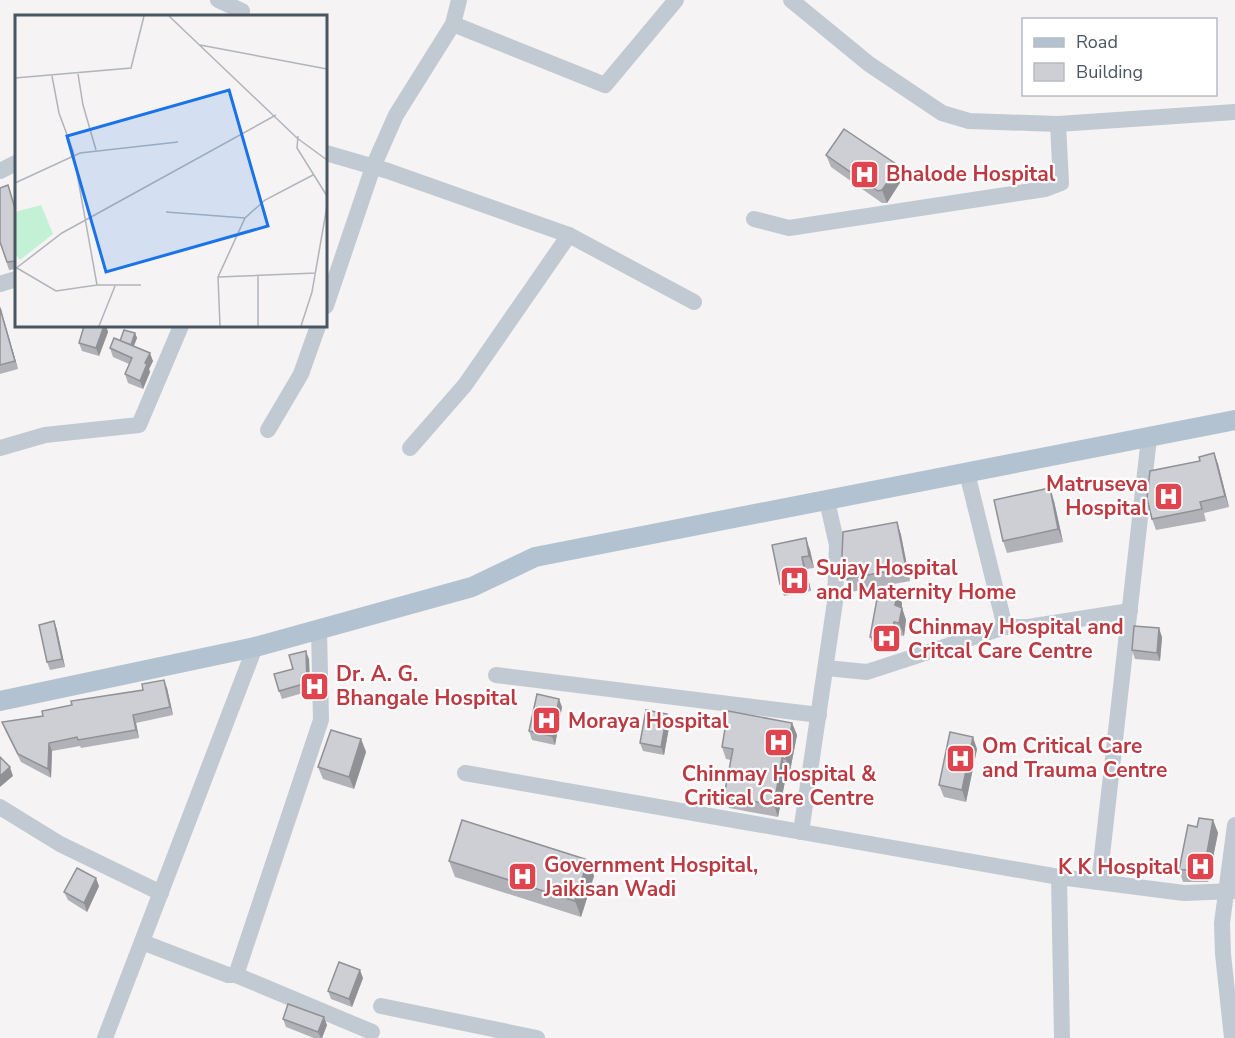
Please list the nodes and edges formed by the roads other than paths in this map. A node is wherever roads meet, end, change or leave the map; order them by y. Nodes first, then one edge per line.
1 (218, 0) edge
2 (459, 0) edge
3 (676, 0) edge
4 (791, 0) edge
5 (244, 9) edge
6 (453, 24) junction
7 (1235, 111) edge
8 (1058, 124) junction
9 (327, 153) edge
10 (15, 164) edge
11 (373, 166) junction
12 (0, 171) edge
13 (754, 219) dead end
14 (569, 236) junction
15 (329, 284) edge
16 (694, 302) dead end
17 (181, 327) edge
18 (318, 327) edge
19 (1235, 420) edge
20 (268, 430) dead end
21 (1149, 438) junction
22 (0, 448) edge
23 (410, 448) dead end
24 (967, 473) junction
25 (827, 501) junction
26 (1130, 611) junction
27 (1005, 627) junction
28 (319, 629) junction
29 (255, 647) junction
30 (826, 668) junction
31 (496, 675) dead end
32 (0, 701) edge
33 (819, 714) junction
34 (465, 773) dead end
35 (0, 807) edge
36 (1235, 825) edge
37 (801, 832) junction
38 (1059, 877) junction
39 (1099, 882) junction
40 (1231, 891) edge
41 (161, 892) junction
42 (142, 942) junction
43 (236, 975) junction
44 (381, 1006) dead end
45 (372, 1032) dead end
46 (105, 1038) edge
47 (537, 1038) edge
48 (1062, 1038) edge
49 (1232, 1038) edge

1 - 5 street
2 - 6 street
3 - 6 street
4 - 8 street
6 - 11 street
7 - 8 street
8 - 13 street
9 - 11 street
10 - 12 street
11 - 14 street
11 - 15 street
14 - 16 street
14 - 23 street
17 - 22 street
18 - 20 street
19 - 21 main road
21 - 24 main road
21 - 26 street
24 - 25 main road
24 - 27 street
25 - 28 main road
25 - 30 street
26 - 27 street
26 - 39 street
27 - 30 street
28 - 29 main road
28 - 43 street
29 - 32 main road
29 - 41 street
30 - 33 street
31 - 33 street
33 - 37 street
34 - 37 street
35 - 41 street
36 - 40 street
37 - 38 street
38 - 39 street
38 - 48 street
39 - 40 street
40 - 49 street
41 - 42 street
42 - 43 street
42 - 46 street
43 - 45 street
44 - 47 street

